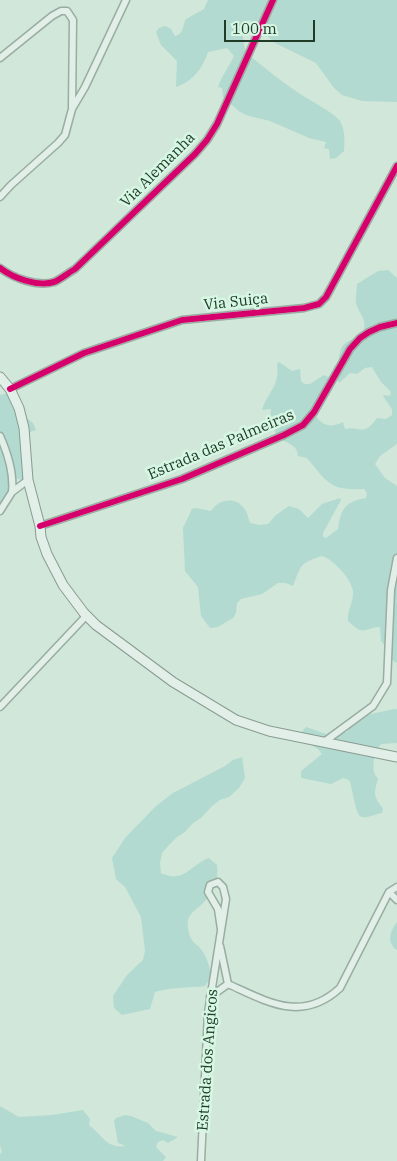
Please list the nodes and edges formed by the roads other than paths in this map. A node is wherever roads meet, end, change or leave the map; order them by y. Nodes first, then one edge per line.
1 (126, 0) edge
2 (273, 0) edge
3 (0, 58) edge
4 (72, 109) junction
5 (397, 166) edge
6 (0, 197) edge
7 (0, 268) edge
8 (397, 323) edge
9 (0, 377) edge
10 (10, 389) junction
11 (0, 436) edge
12 (28, 480) junction
13 (12, 492) junction
14 (0, 511) edge
15 (40, 526) junction
16 (397, 558) edge
17 (87, 615) junction
18 (0, 707) edge
19 (324, 742) junction
20 (397, 757) edge
21 (397, 887) edge
22 (389, 892) junction
23 (397, 900) edge
24 (221, 929) junction
25 (219, 942) junction
26 (228, 984) junction
27 (210, 997) junction
28 (201, 1161) edge

1 - 4 street
2 - 7 street, Via Alemanha
3 - 4 street
4 - 6 street
5 - 10 street, Via Suiça
8 - 15 street, Estrada das Palmeiras
9 - 10 main road
10 - 12 main road
11 - 13 street
12 - 13 street
12 - 15 main road
13 - 14 street
15 - 17 main road
16 - 19 street
17 - 18 street
17 - 19 main road
19 - 20 main road
21 - 22 street
22 - 23 street
22 - 26 street
24 - 24 street, Estrada dos Angicos
24 - 25 street, Estrada dos Angicos
25 - 26 street
25 - 27 street, Estrada dos Angicos
26 - 27 street
27 - 28 street, Estrada dos Angicos

